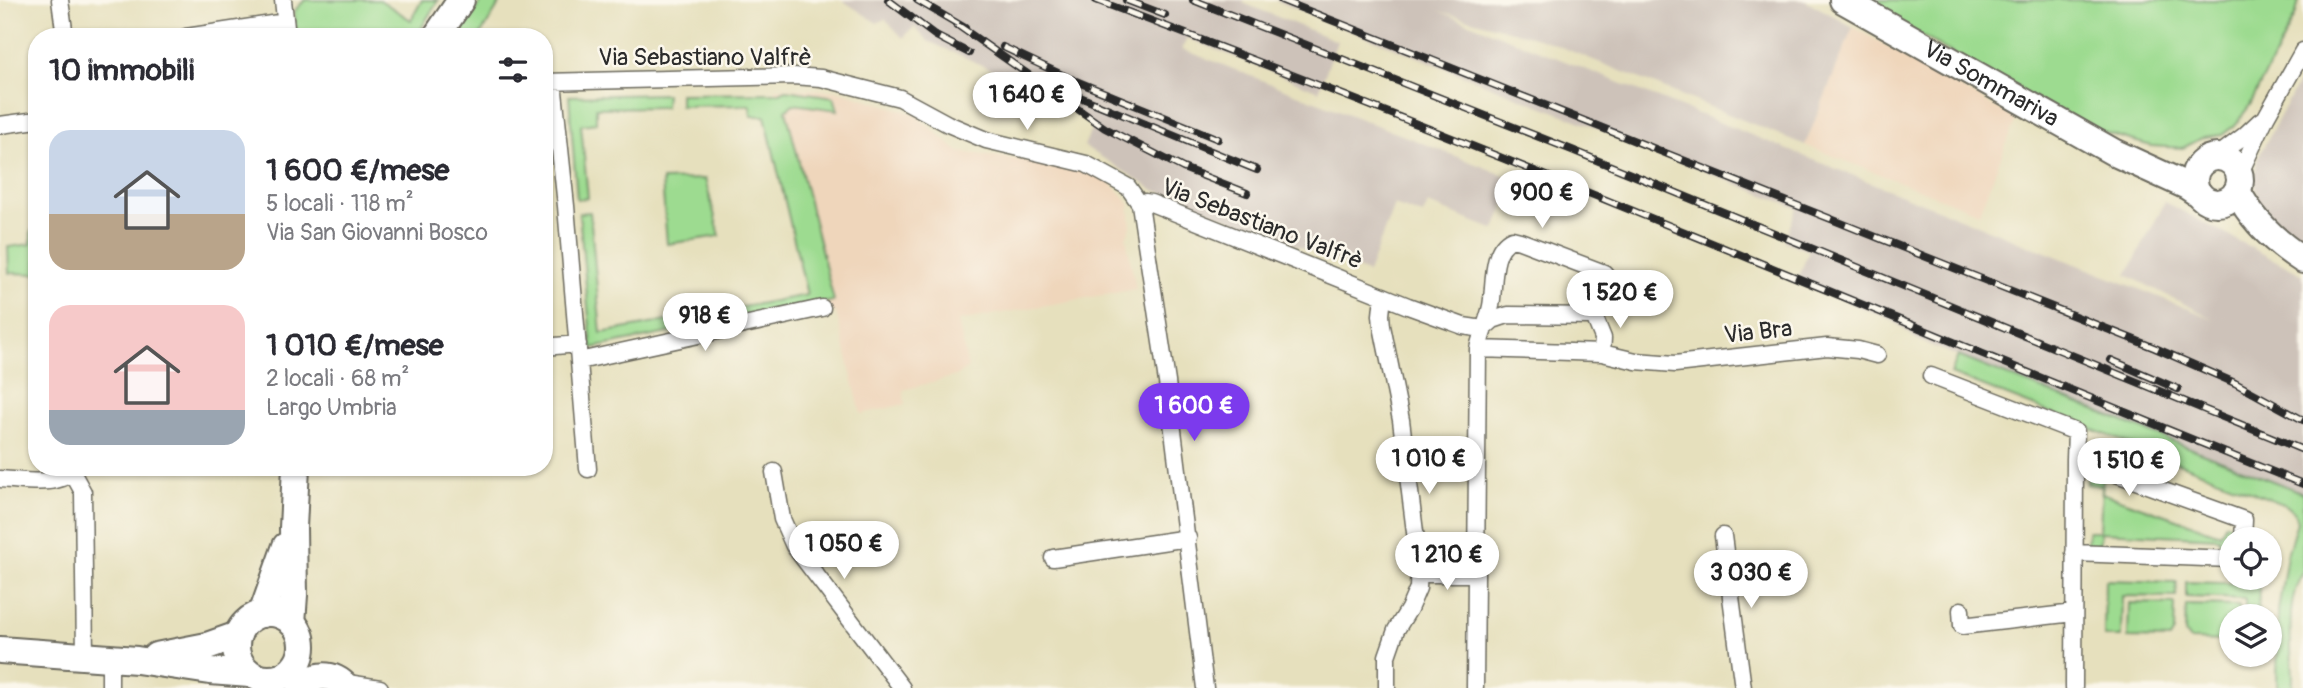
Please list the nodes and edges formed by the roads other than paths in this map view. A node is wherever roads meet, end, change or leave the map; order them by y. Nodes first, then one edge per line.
1 (60, 0) edge
2 (283, 0) edge
3 (461, 0) edge
4 (1843, 0) edge
5 (64, 28) edge
6 (286, 28) edge
7 (442, 28) edge
8 (2303, 51) edge
9 (553, 82) edge
10 (2269, 112) junction
11 (553, 118) edge
12 (28, 121) edge
13 (0, 125) edge
14 (2208, 160) junction
15 (2141, 165) junction
16 (2224, 191) junction
17 (1140, 204) junction
18 (2293, 253) edge
19 (1383, 296) junction
20 (822, 308) dead end
21 (1594, 316) junction
22 (1483, 328) junction
23 (553, 349) edge
24 (1478, 349) junction
25 (579, 353) junction
26 (1602, 353) junction
27 (1877, 355) dead end
28 (1931, 376) dead end
29 (2075, 459) junction
30 (588, 469) dead end
31 (774, 472) dead end
32 (66, 476) edge
33 (76, 476) edge
34 (296, 476) edge
35 (0, 480) edge
36 (2244, 527) edge
37 (293, 528) junction
38 (1723, 536) dead end
39 (1188, 538) junction
40 (2074, 553) junction
41 (1053, 558) dead end
42 (2219, 559) edge
43 (1419, 574) junction
44 (1475, 574) junction
45 (1961, 610) dead end
46 (2074, 613) junction
47 (262, 614) junction
48 (292, 623) junction
49 (238, 635) junction
50 (0, 650) edge
51 (302, 653) junction
52 (98, 658) junction
53 (137, 660) junction
54 (267, 681) edge
55 (337, 682) edge
56 (110, 688) edge
57 (300, 688) edge
58 (380, 688) edge
59 (902, 688) edge
60 (1205, 688) edge
61 (1387, 688) edge
62 (1475, 688) edge
63 (1743, 688) edge
64 (2074, 688) edge

1 - 5 street
2 - 6 street
3 - 7 main road
4 - 15 main road, Via Sommariva
8 - 10 street
9 - 17 street, Via Sebastiano Valfrè
10 - 14 street
10 - 16 street
11 - 25 street
12 - 13 street
14 - 15 main road, Via Sommariva
14 - 16 main road, Via Sommariva
14 - 16 main road
15 - 16 main road, Via Sommariva
16 - 18 main road, Via Sommariva
17 - 19 street, Via Sebastiano Valfrè
17 - 39 street
19 - 22 street, Via Sebastiano Valfrè
19 - 43 street
20 - 25 street
21 - 22 street
21 - 22 street
21 - 26 street
22 - 24 street
23 - 25 street
24 - 26 street, Via Bra
24 - 44 street
25 - 30 street
26 - 27 street, Via Bra
28 - 29 street
29 - 36 street
29 - 40 street
31 - 59 street
32 - 35 street
33 - 52 street
34 - 37 main road
37 - 47 main road
37 - 48 main road
38 - 63 street
39 - 41 street
39 - 60 street
40 - 42 street
40 - 46 street
43 - 44 street
43 - 61 street
44 - 62 street
45 - 46 street
46 - 64 street
47 - 48 main road
47 - 49 main road
48 - 51 main road
49 - 53 main road
49 - 54 main road
50 - 52 main road
51 - 54 main road
51 - 55 main road
52 - 53 main road
52 - 56 street
53 - 54 main road
55 - 57 main road
55 - 58 street

